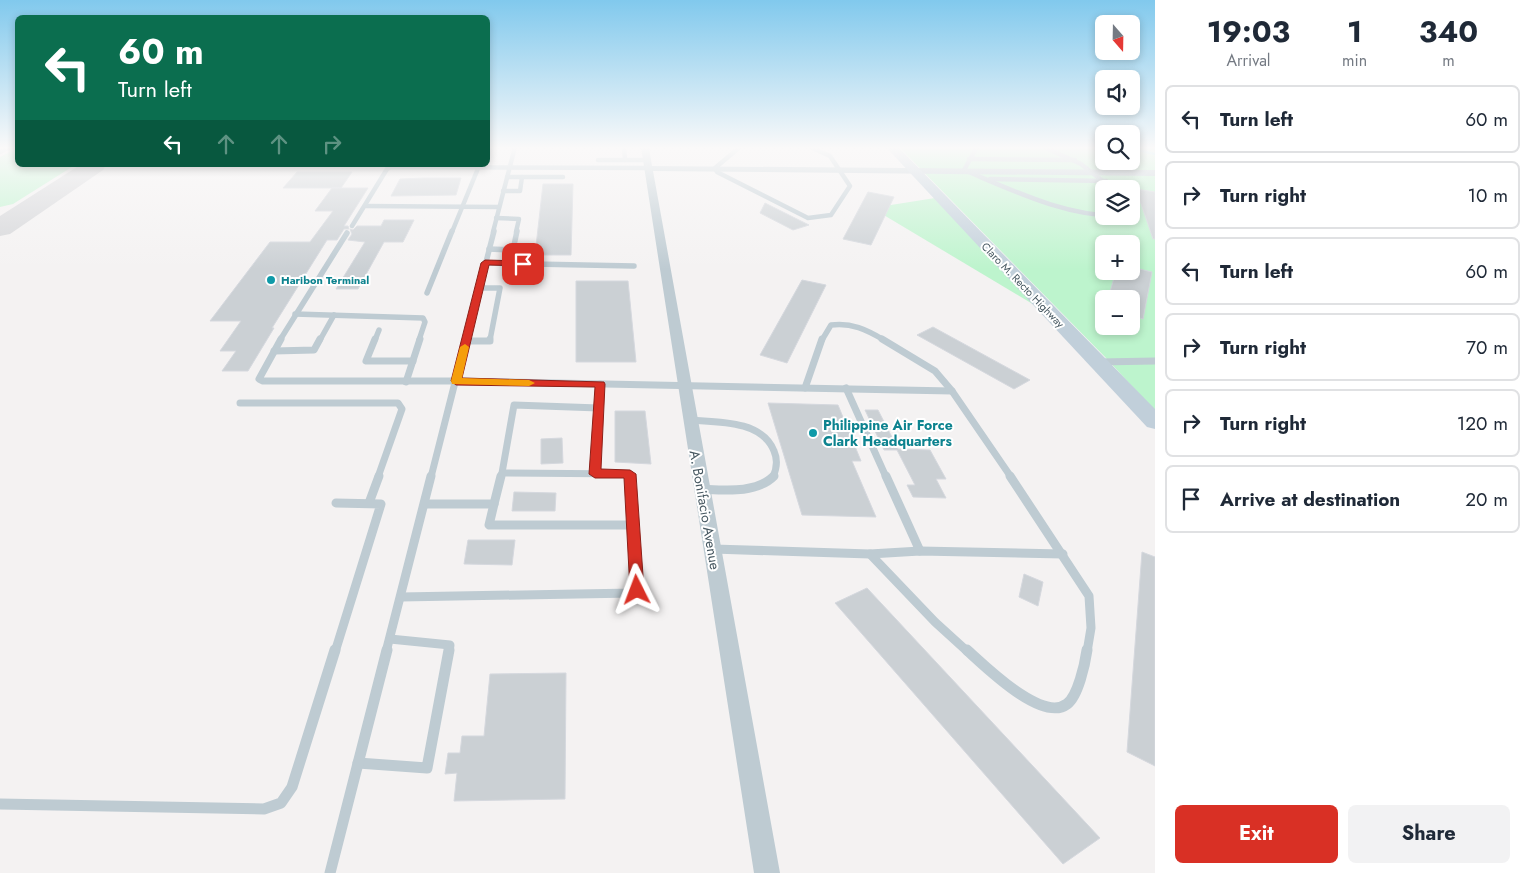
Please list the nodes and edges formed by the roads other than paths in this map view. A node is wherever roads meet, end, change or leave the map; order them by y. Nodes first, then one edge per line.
1 (376, 188) edge
2 (473, 188) edge
3 (504, 188) edge
4 (520, 188) edge
5 (652, 188) edge
6 (746, 188) edge
7 (849, 188) edge
8 (932, 188) edge
9 (1011, 188) edge
10 (503, 191) junction
11 (366, 206) junction
12 (464, 206) junction
13 (499, 206) junction
14 (1095, 216) edge
15 (496, 218) junction
16 (352, 226) dead end
17 (348, 233) dead end
18 (489, 249) junction
19 (485, 263) junction
20 (634, 266) dead end
21 (479, 288) junction
22 (427, 293) dead end
23 (295, 314) junction
24 (334, 315) junction
25 (379, 330) dead end
26 (466, 341) junction
27 (274, 351) junction
28 (1155, 361) edge
29 (412, 362) junction
30 (1097, 362) junction
31 (456, 381) junction
32 (406, 382) junction
33 (600, 384) junction
34 (685, 386) junction
35 (805, 388) junction
36 (846, 388) junction
37 (952, 391) junction
38 (240, 403) dead end
39 (599, 408) junction
40 (690, 420) junction
41 (1155, 422) edge
42 (502, 473) junction
43 (595, 474) junction
44 (701, 489) junction
45 (336, 503) dead end
46 (369, 504) junction
47 (425, 504) junction
48 (494, 504) junction
49 (634, 524) junction
50 (712, 550) junction
51 (920, 551) junction
52 (870, 554) junction
53 (1063, 554) junction
54 (401, 597) junction
55 (390, 639) junction
56 (358, 763) junction
57 (0, 804) edge
58 (330, 873) edge
59 (767, 873) edge

1 - 11 lane
2 - 12 lane
3 - 10 lane
4 - 10 lane
5 - 34 street, A. Bonifacio Avenue
6 - 7 lane
8 - 30 main road, Claro M. Recto Highway
9 - 14 lane
10 - 13 lane
11 - 12 lane
11 - 16 lane
12 - 13 lane
12 - 22 lane
13 - 15 lane
15 - 18 lane
15 - 18 lane
17 - 23 lane
18 - 19 lane
19 - 20 lane
19 - 21 lane
21 - 26 lane
21 - 26 lane
23 - 24 lane
23 - 27 lane
24 - 27 lane
24 - 29 lane
25 - 29 lane
26 - 31 lane
27 - 32 lane
28 - 30 lane
29 - 32 lane
30 - 41 main road, Claro M. Recto Highway
31 - 32 lane
31 - 33 lane
31 - 47 lane
33 - 34 lane
33 - 39 lane
34 - 35 lane
34 - 40 street, A. Bonifacio Avenue
35 - 36 lane
35 - 37 lane
36 - 37 lane
36 - 51 lane
37 - 53 lane
38 - 46 lane
39 - 42 lane
39 - 43 lane
40 - 44 street, A. Bonifacio Avenue
40 - 44 lane
42 - 43 lane
42 - 48 lane
43 - 49 lane
44 - 50 street, A. Bonifacio Avenue
45 - 46 lane
46 - 57 lane
47 - 48 lane
47 - 54 lane
48 - 49 lane
49 - 54 lane
50 - 52 lane
50 - 59 street, A. Bonifacio Avenue
51 - 52 lane
51 - 53 lane
52 - 53 lane
54 - 55 lane
55 - 56 lane
55 - 56 lane
56 - 58 lane

